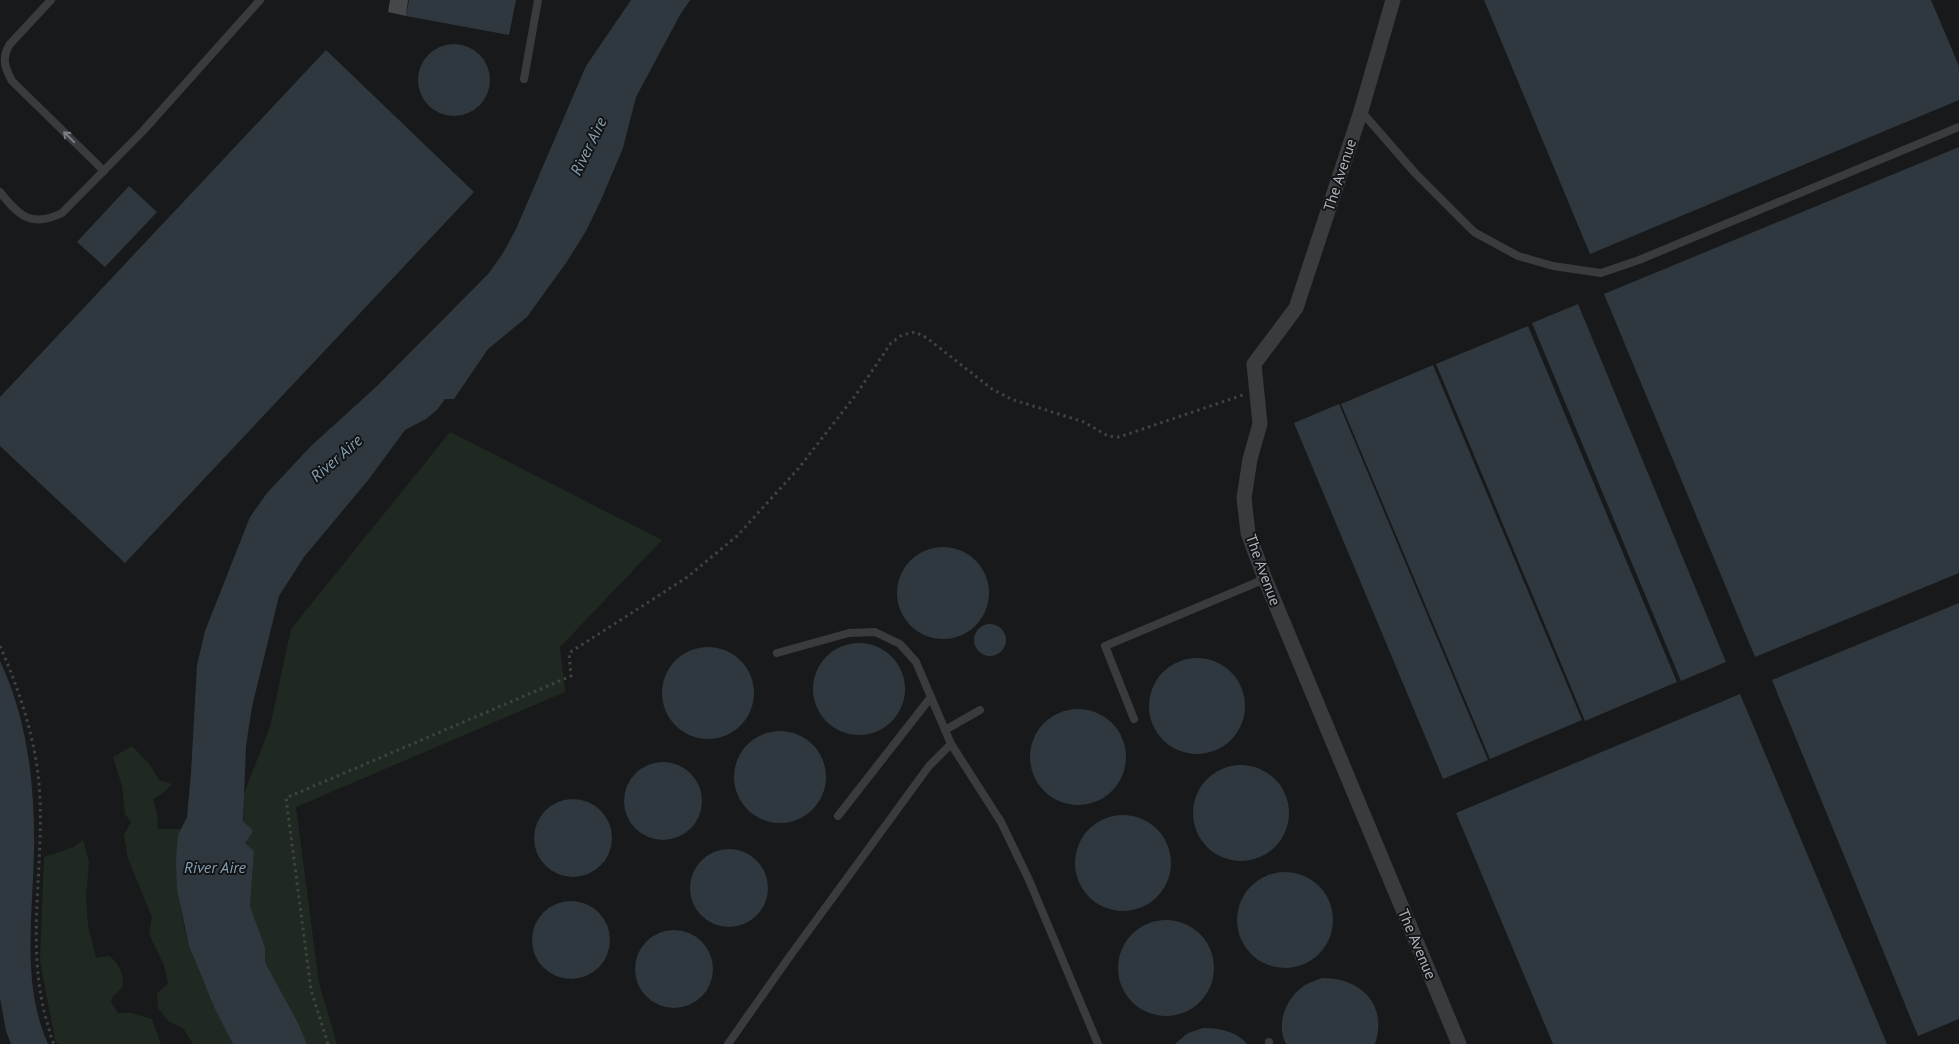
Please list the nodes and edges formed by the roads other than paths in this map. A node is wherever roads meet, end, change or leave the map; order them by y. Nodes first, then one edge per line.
1 (51, 0) edge
2 (260, 0) edge
3 (538, 0) edge
4 (1393, 0) edge
5 (524, 80) dead end
6 (1361, 111) junction
7 (1959, 126) edge
8 (104, 171) junction
9 (0, 192) edge
10 (1265, 580) junction
11 (777, 653) dead end
12 (931, 697) junction
13 (980, 710) dead end
14 (1134, 719) dead end
15 (945, 730) junction
16 (951, 744) junction
17 (838, 816) dead end
18 (728, 1044) edge
19 (1098, 1044) edge
20 (1459, 1044) edge

8 -> 1 lane
2 - 8 lane
3 - 5 lane
4 - 6 street, The Avenue
6 - 7 lane
6 - 10 street, The Avenue
8 - 9 lane
10 - 14 lane
10 - 20 street, The Avenue
11 - 12 lane
12 - 15 lane
12 - 17 lane
13 - 15 lane
15 - 16 lane
16 - 18 lane
16 - 19 lane

